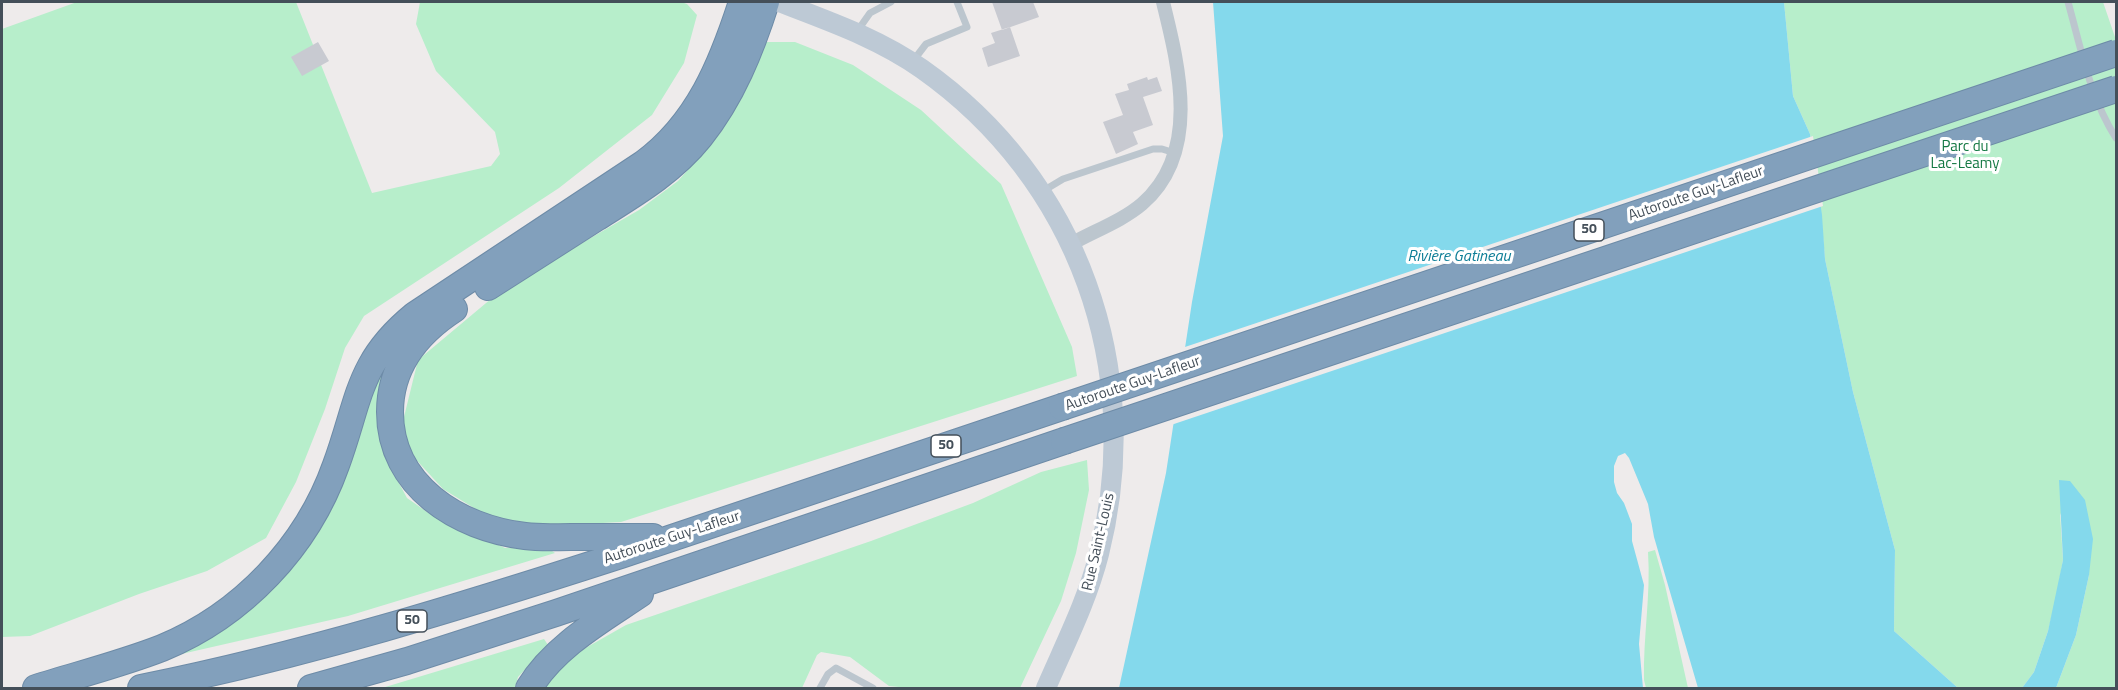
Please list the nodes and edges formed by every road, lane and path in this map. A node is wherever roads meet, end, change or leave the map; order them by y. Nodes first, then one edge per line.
1 (742, 2) edge
2 (766, 2) edge
3 (779, 2) edge
4 (891, 2) edge
5 (957, 2) edge
6 (1163, 2) edge
7 (2068, 2) edge
8 (857, 33) junction
9 (2116, 53) edge
10 (912, 63) junction
11 (2116, 88) edge
12 (2116, 138) edge
13 (1175, 153) junction
14 (1041, 192) junction
15 (1071, 244) junction
16 (678, 536) junction
17 (669, 575) junction
18 (36, 688) edge
19 (141, 688) edge
20 (311, 688) edge
21 (530, 688) edge
22 (820, 688) edge
23 (873, 688) edge
24 (1046, 688) edge

1 - 18 highway
2 - 16 highway
3 - 8 main road, Rue Saint-Louis
4 - 8 lane
5 - 10 lane
6 - 13 street
7 - 12 lane
8 - 10 main road, Rue Saint-Louis
9 - 16 highway, Autoroute Guy-Lafleur / 50, bridge
10 - 14 main road, Rue Saint-Louis
11 - 17 highway, Autoroute Guy-Lafleur / 50, bridge
13 - 14 lane
13 - 15 street
14 - 15 main road, Rue Saint-Louis
15 - 24 main road, Rue Saint-Louis
16 - 19 highway, Autoroute Guy-Lafleur / 50
17 - 20 highway, Autoroute Guy-Lafleur / 50
17 - 21 highway
22 - 23 lane

